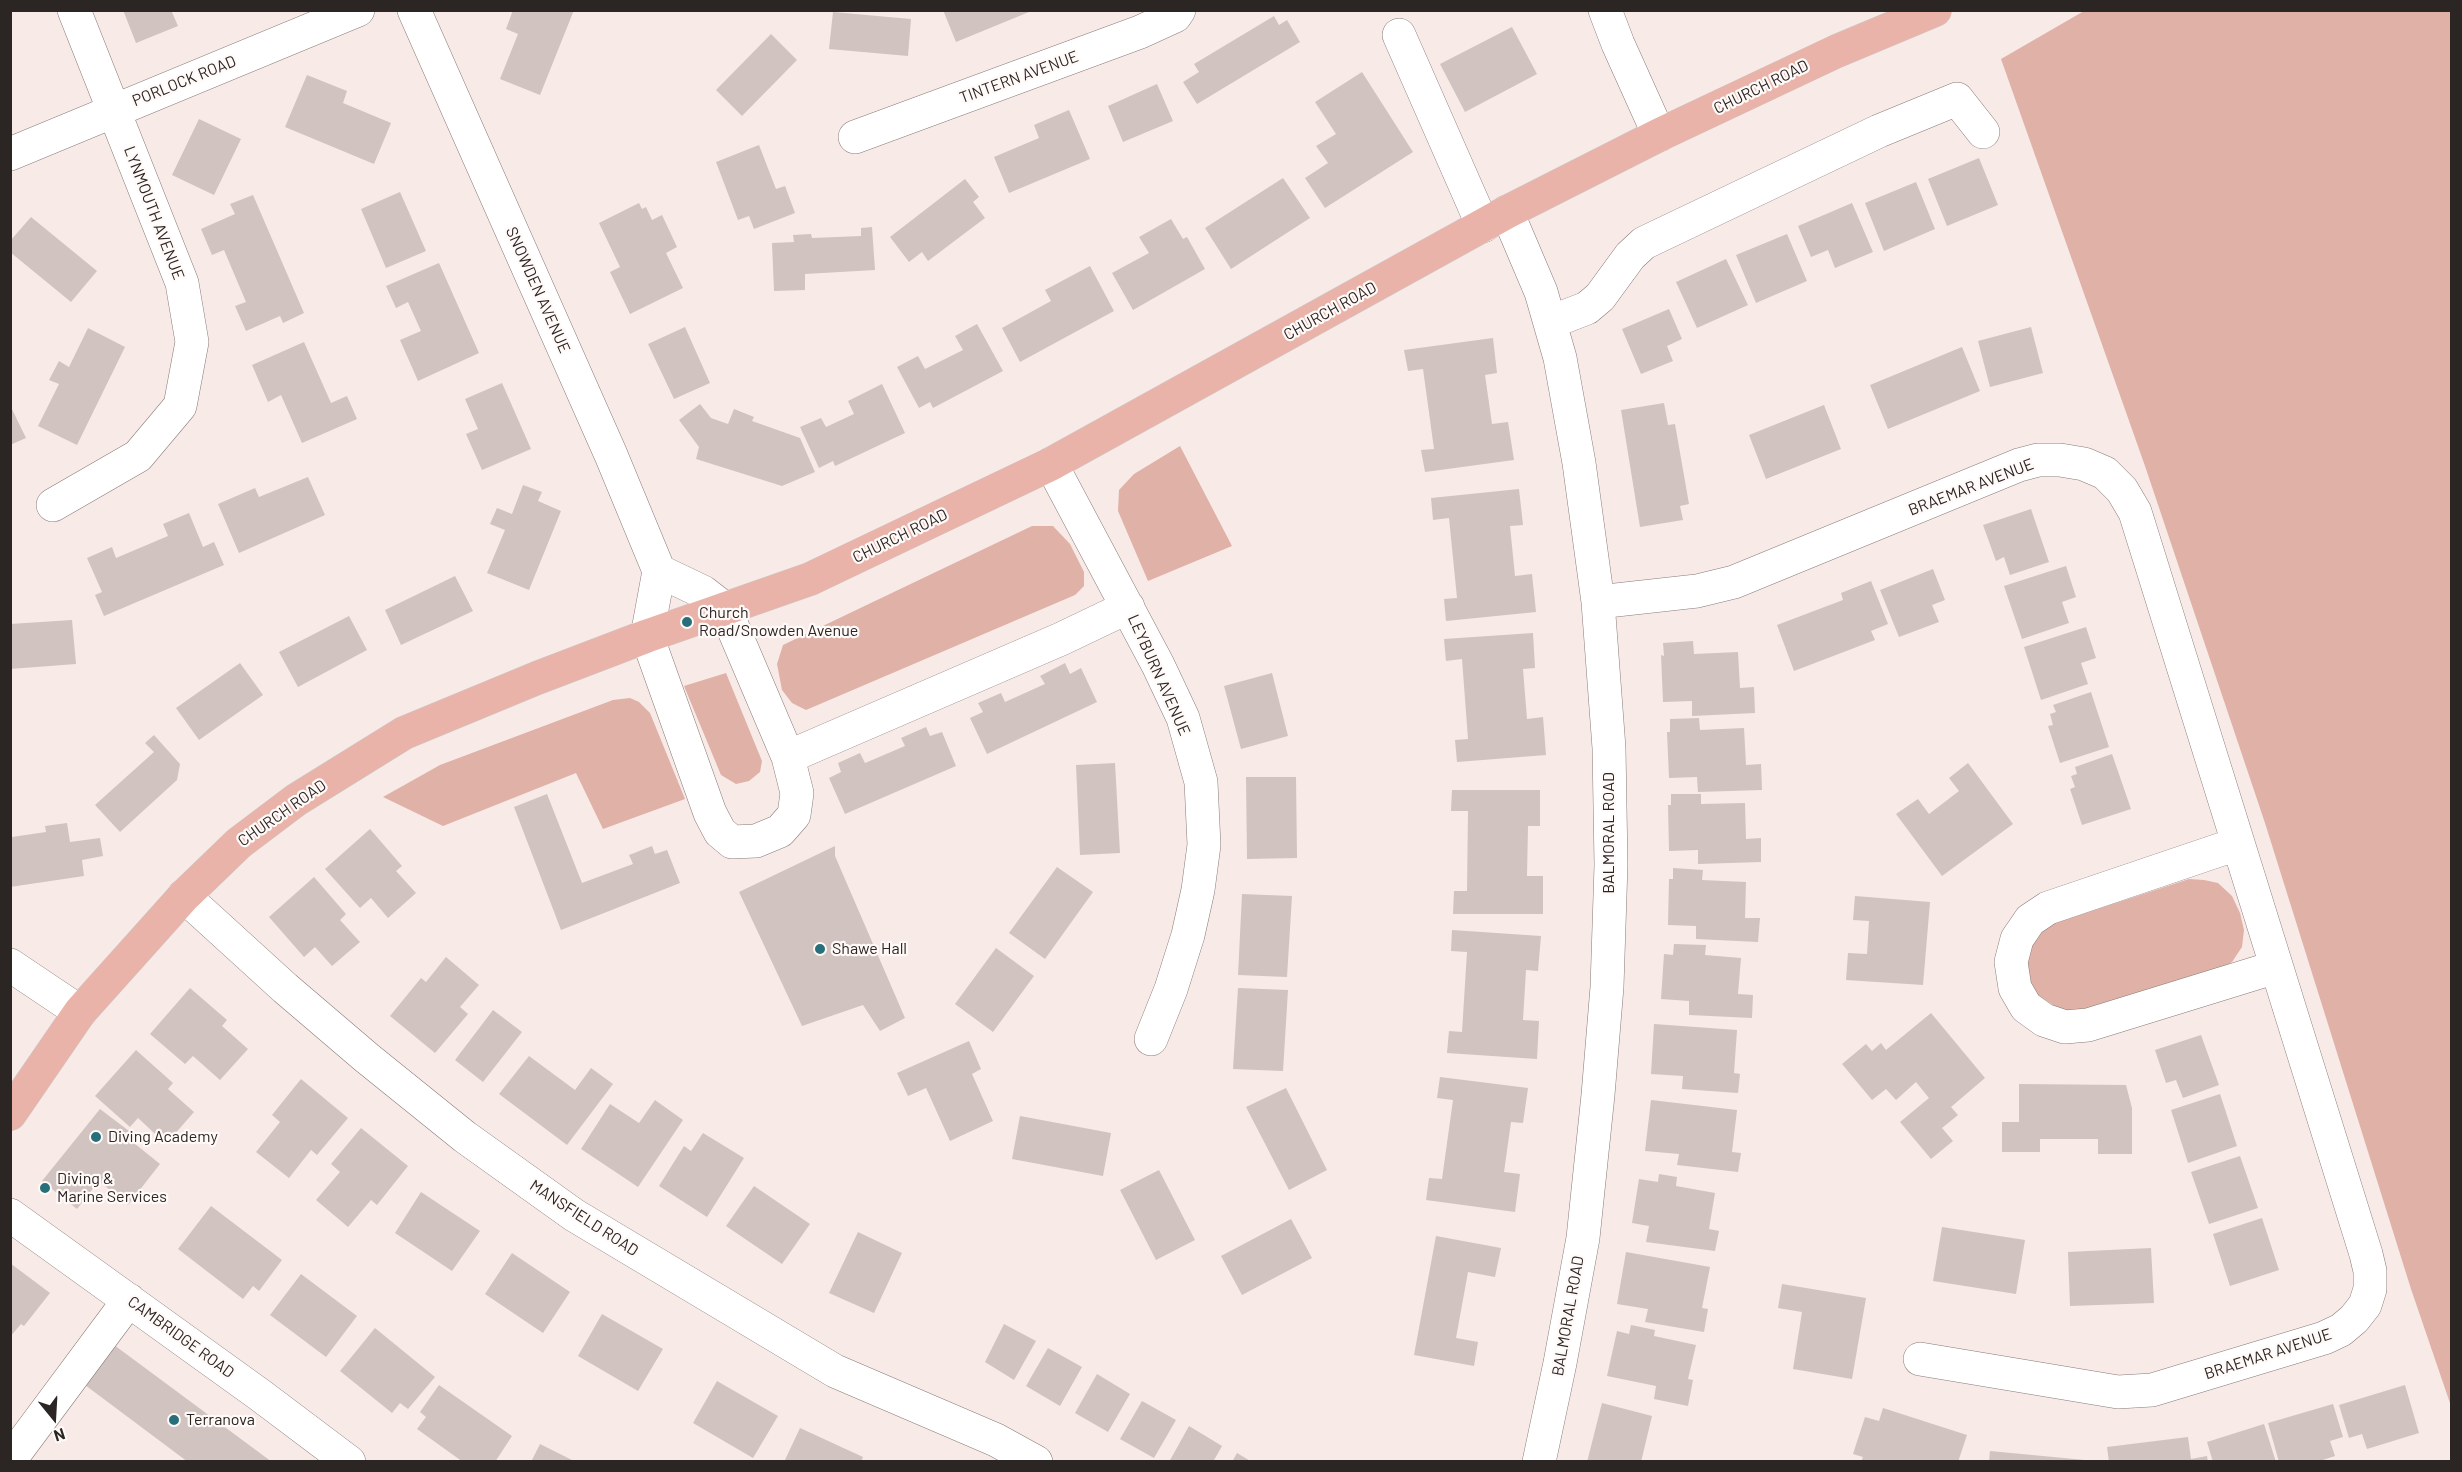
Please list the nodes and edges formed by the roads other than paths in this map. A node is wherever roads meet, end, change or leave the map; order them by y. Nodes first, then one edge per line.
1 (74, 10) edge
2 (358, 10) edge
3 (414, 10) edge
4 (1179, 10) edge
5 (1605, 10) edge
6 (1935, 10) edge
7 (1400, 35) dead end
8 (114, 110) junction
9 (1983, 132) dead end
10 (1659, 135) junction
11 (855, 137) dead end
12 (10, 154) edge
13 (1495, 219) junction
14 (1551, 322) junction
15 (1051, 464) junction
16 (53, 505) dead end
17 (659, 571) junction
18 (1598, 602) junction
19 (1128, 607) junction
20 (725, 609) junction
21 (647, 636) junction
22 (788, 757) junction
23 (2237, 844) junction
24 (184, 896) junction
25 (10, 965) edge
26 (2276, 967) junction
27 (80, 1012) junction
28 (1151, 1040) dead end
29 (10, 1114) edge
30 (10, 1215) edge
31 (129, 1300) junction
32 (1920, 1359) dead end
33 (10, 1460) edge
34 (349, 1461) edge
35 (1036, 1461) edge
36 (1539, 1461) edge

1 - 8 street, LYNMOUTH AVENUE
2 - 8 street, PORLOCK ROAD
3 - 17 street, SNOWDEN AVENUE
4 - 11 street, TINTERN AVENUE
5 - 10 street
6 - 10 main road, CHURCH ROAD
7 - 13 street, BALMORAL ROAD
8 - 12 street, PORLOCK ROAD
8 - 16 street, LYNMOUTH AVENUE
9 - 14 street
10 - 13 main road, CHURCH ROAD
13 - 14 street, BALMORAL ROAD
13 - 15 main road, CHURCH ROAD
14 - 18 street, BALMORAL ROAD
15 - 19 street, LEYBURN AVENUE
15 - 20 main road, CHURCH ROAD
17 - 20 street
17 - 21 street
18 - 23 street, BRAEMAR AVENUE
18 - 36 street, BALMORAL ROAD
19 - 22 street
19 - 28 street, LEYBURN AVENUE
20 - 21 main road, CHURCH ROAD
20 - 22 street
21 - 22 street
21 - 24 main road, CHURCH ROAD
23 - 26 street, BRAEMAR AVENUE
23 - 26 street
24 - 27 main road, CHURCH ROAD
24 - 35 street, MANSFIELD ROAD
25 - 27 street
26 - 32 street, BRAEMAR AVENUE
27 - 29 main road, CHURCH ROAD
30 - 31 street, CAMBRIDGE ROAD
31 - 33 street
31 - 34 street, CAMBRIDGE ROAD

